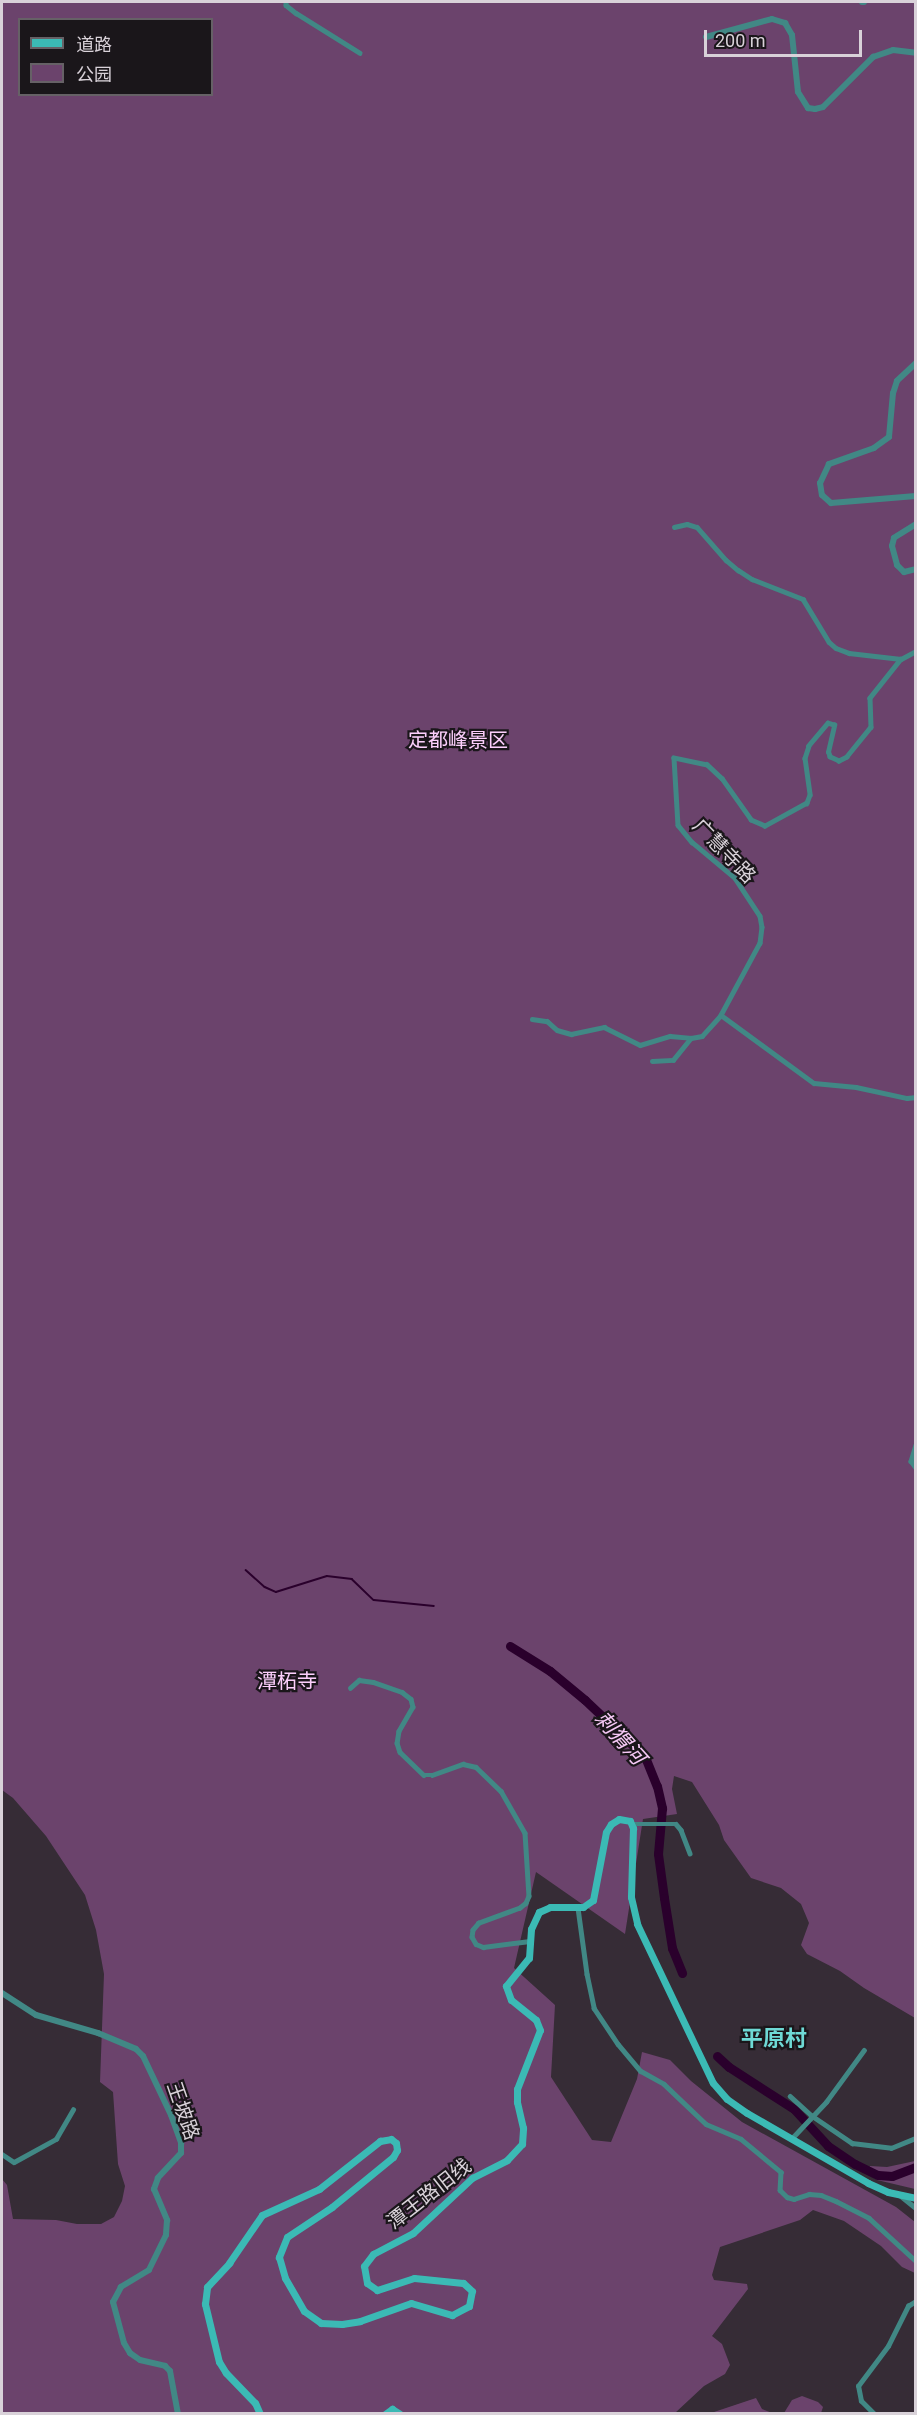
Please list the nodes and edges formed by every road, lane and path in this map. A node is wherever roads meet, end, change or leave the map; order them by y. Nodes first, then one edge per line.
1 (286, 2) edge
2 (706, 37) dead end
3 (360, 53) dead end
4 (915, 53) edge
5 (915, 363) edge
6 (915, 496) edge
7 (915, 524) edge
8 (674, 527) dead end
9 (915, 569) edge
10 (915, 651) edge
11 (901, 659) junction
12 (721, 1015) junction
13 (532, 1019) dead end
14 (691, 1038) junction
15 (652, 1061) dead end
16 (915, 1097) edge
17 (915, 1445) edge
18 (915, 1468) edge
19 (350, 1688) dead end
20 (635, 1824) dead end
21 (690, 1853) dead end
22 (579, 1908) junction
23 (530, 1941) junction
24 (2, 1993) edge
25 (864, 2050) dead end
26 (790, 2096) dead end
27 (73, 2110) dead end
28 (811, 2115) junction
29 (792, 2138) junction
30 (915, 2138) edge
31 (2, 2154) edge
32 (899, 2194) junction
33 (915, 2198) edge
34 (915, 2208) edge
35 (915, 2261) edge
36 (915, 2301) edge
37 (178, 2414) edge
38 (260, 2414) edge
39 (385, 2414) edge
40 (400, 2414) edge
41 (874, 2414) edge

1 - 3 street
2 - 4 street
5 - 6 street
7 - 9 street
8 - 11 street
10 - 11 street
11 - 12 street, 广慧寺路
12 - 14 street
12 - 16 street
13 - 14 street
14 - 15 street
17 - 18 street
19 - 23 street
20 - 21 street
22 - 23 main road, 潭王路旧线
22 - 29 main road
22 - 35 street
23 - 38 main road, 潭王路旧线
24 - 37 street, 王坡路
25 - 28 street
26 - 28 street
27 - 31 street
28 - 29 street
28 - 30 street
29 - 32 main road
32 - 33 main road
32 - 34 street
36 - 41 street
39 - 40 main road

